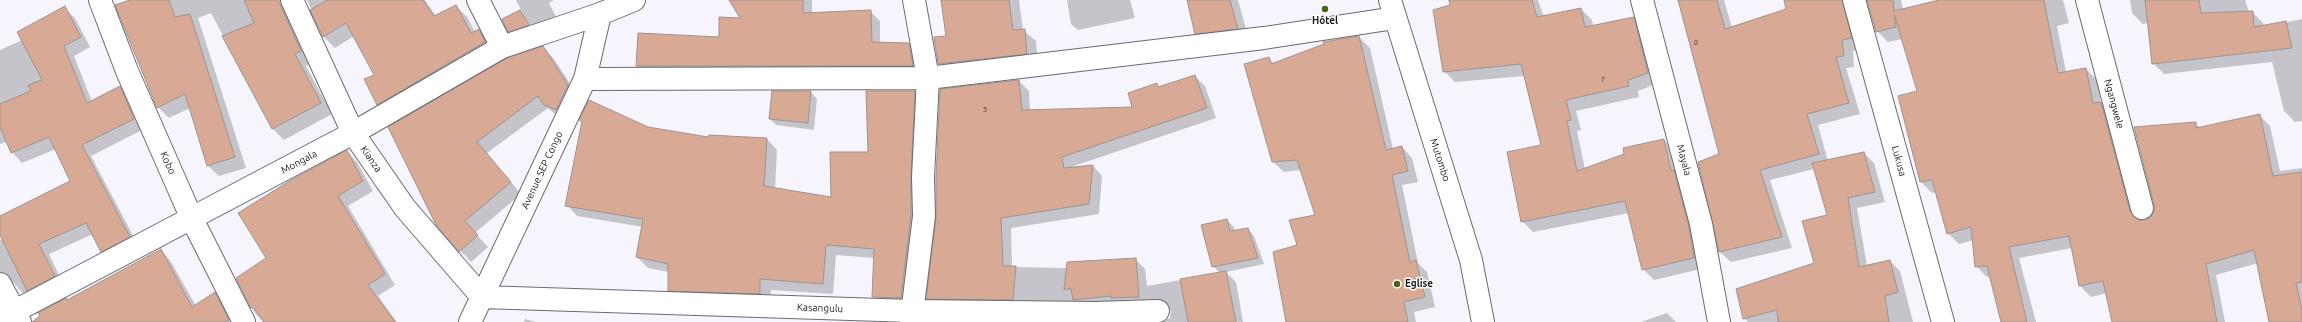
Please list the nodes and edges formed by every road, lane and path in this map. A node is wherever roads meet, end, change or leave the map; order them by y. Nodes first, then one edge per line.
1 (100, 0) edge
2 (292, 0) edge
3 (478, 0) edge
4 (634, 0) edge
5 (914, 0) edge
6 (1642, 0) edge
7 (1854, 0) edge
8 (2087, 0) edge
9 (1392, 9) edge
10 (600, 14) junction
11 (502, 47) junction
12 (928, 78) junction
13 (585, 79) junction
14 (353, 133) junction
15 (2142, 208) dead end
16 (192, 218) junction
17 (0, 284) edge
18 (482, 297) junction
19 (1158, 310) dead end
20 (911, 316) edge
21 (11, 318) edge
22 (244, 322) edge
23 (470, 322) edge
24 (1483, 322) edge
25 (1719, 322) edge
26 (1943, 322) edge

1 - 16 street, Kobo
2 - 14 street, Kianza
3 - 11 street
4 - 10 street, Mongala
5 - 12 street
6 - 25 street, Mayala
7 - 26 street, Lukusa
8 - 15 street, Ngangwele
9 - 12 street
9 - 24 street, Mutombo
10 - 11 street, Mongala
10 - 13 street, Avenue SEP Congo
11 - 14 street, Mongala
12 - 13 street
12 - 20 street
13 - 18 street, Avenue SEP Congo
14 - 16 street, Mongala
14 - 18 street, Kianza
16 - 21 street, Mongala
16 - 22 street, Kobo
17 - 21 street
18 - 20 street, Kasangulu
18 - 23 street, Avenue SEP Congo
19 - 20 street, Kasangulu

